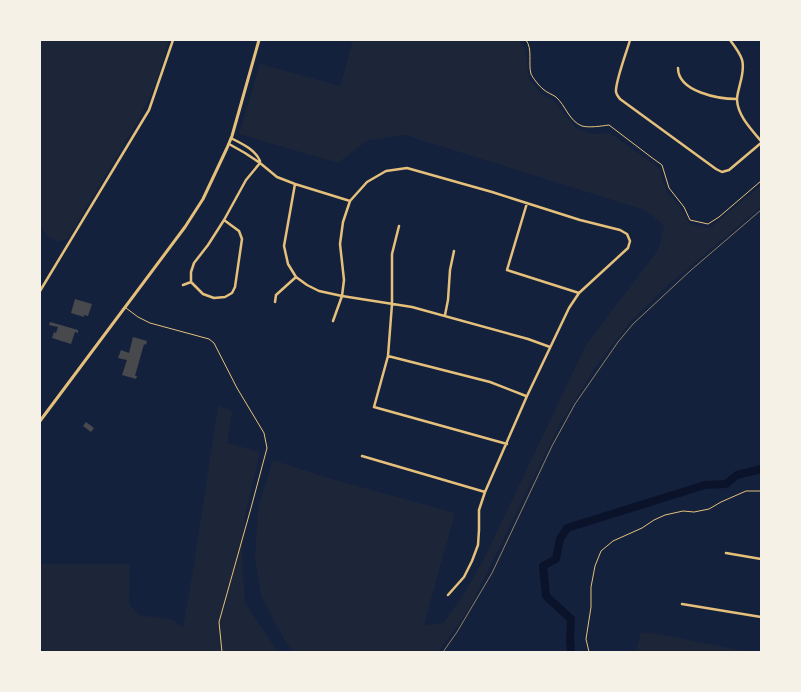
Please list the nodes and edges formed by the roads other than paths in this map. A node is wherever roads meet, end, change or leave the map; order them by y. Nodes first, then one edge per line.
1 (173, 40) edge
2 (259, 40) edge
3 (630, 40) edge
4 (730, 40) edge
5 (678, 68) dead end
6 (737, 99) junction
7 (231, 138) junction
8 (761, 142) edge
9 (229, 144) junction
10 (260, 163) junction
11 (295, 184) junction
12 (350, 201) junction
13 (527, 203) junction
14 (224, 220) junction
15 (399, 226) dead end
16 (454, 251) dead end
17 (296, 277) junction
18 (192, 282) junction
19 (183, 285) dead end
20 (40, 291) edge
21 (579, 293) junction
22 (342, 296) junction
23 (275, 302) dead end
24 (392, 304) junction
25 (125, 308) junction
26 (445, 316) junction
27 (333, 321) dead end
28 (550, 348) junction
29 (388, 356) junction
30 (527, 396) junction
31 (40, 421) edge
32 (507, 444) junction
33 (362, 456) dead end
34 (484, 492) junction
35 (726, 553) dead end
36 (761, 559) edge
37 (448, 595) dead end
38 (682, 604) dead end
39 (761, 617) edge
40 (222, 652) edge

1 - 20 street
2 - 7 main road
3 - 8 street
4 - 6 street
5 - 6 street
6 - 8 street
7 - 9 main road
7 - 10 street
9 - 10 street
9 - 25 main road
10 - 11 street
10 - 14 street
11 - 12 street
11 - 17 street
12 - 13 street
12 - 22 street
13 - 21 street
13 - 21 street
14 - 18 street
14 - 18 street
15 - 24 street
16 - 26 street
17 - 22 street
17 - 23 street
18 - 19 street
21 - 28 street
22 - 24 street
22 - 27 street
24 - 26 street
24 - 29 street
25 - 31 main road
25 - 40 lane
26 - 28 street
28 - 30 street
29 - 30 street
29 - 32 street
30 - 32 street
32 - 34 street
33 - 34 street
34 - 37 street
35 - 36 street
38 - 39 street

